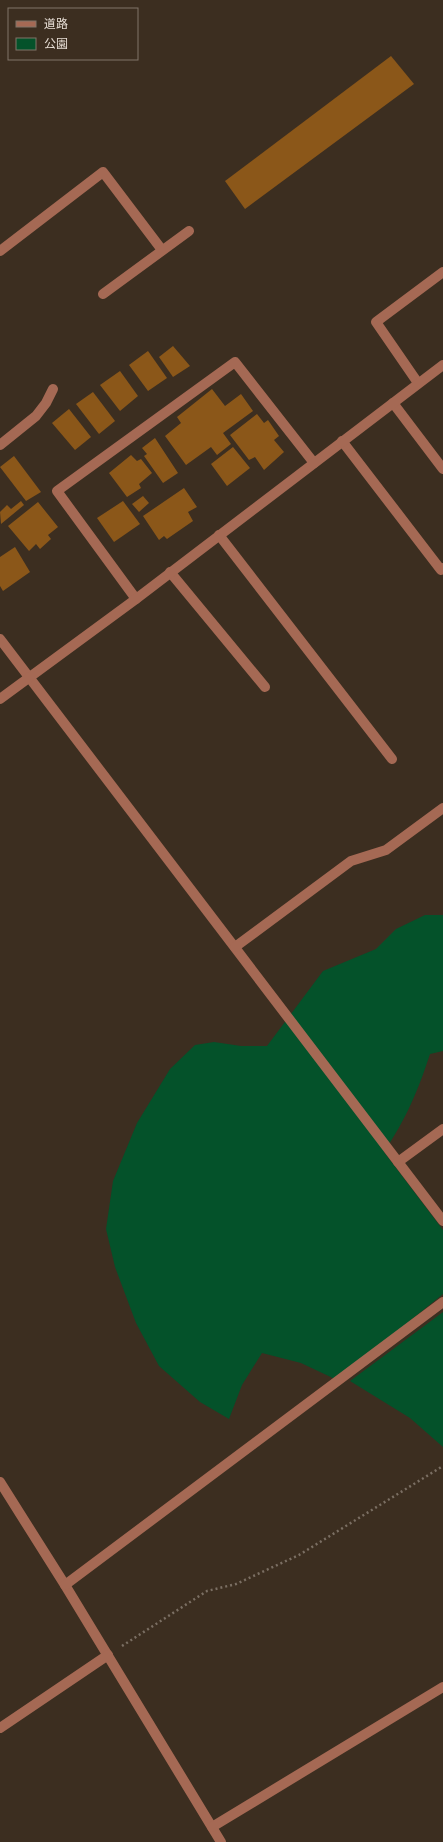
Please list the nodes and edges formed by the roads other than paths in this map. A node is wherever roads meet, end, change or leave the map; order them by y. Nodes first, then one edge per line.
1 (189, 230) dead end
2 (162, 250) junction
3 (0, 251) edge
4 (443, 272) edge
5 (103, 294) dead end
6 (443, 365) edge
7 (418, 383) junction
8 (53, 389) dead end
9 (393, 403) junction
10 (342, 441) junction
11 (0, 445) edge
12 (314, 463) junction
13 (443, 469) edge
14 (219, 535) junction
15 (443, 568) edge
16 (170, 572) junction
17 (136, 598) junction
18 (0, 639) edge
19 (29, 678) junction
20 (266, 687) dead end
21 (0, 699) edge
22 (392, 759) dead end
23 (443, 808) edge
24 (235, 947) junction
25 (443, 1129) edge
26 (398, 1162) junction
27 (443, 1221) edge
28 (443, 1302) edge
29 (0, 1482) edge
30 (65, 1585) junction
31 (108, 1655) junction
32 (443, 1686) edge
33 (0, 1728) edge
34 (212, 1827) junction
35 (221, 1842) edge

1 - 2 street
2 - 3 street
2 - 5 street
4 - 7 street
6 - 7 street
7 - 9 street
8 - 11 street
9 - 10 street
9 - 13 street
10 - 12 street
10 - 15 street
12 - 14 street
12 - 17 street
14 - 16 street
14 - 22 street
16 - 17 street
16 - 20 street
17 - 19 street
18 - 19 street
19 - 21 street
19 - 24 street
23 - 24 street
24 - 26 street
25 - 26 street
26 - 27 street
28 - 30 street
29 - 30 street
30 - 31 street
31 - 33 street
31 - 34 street
32 - 34 street
34 - 35 street

